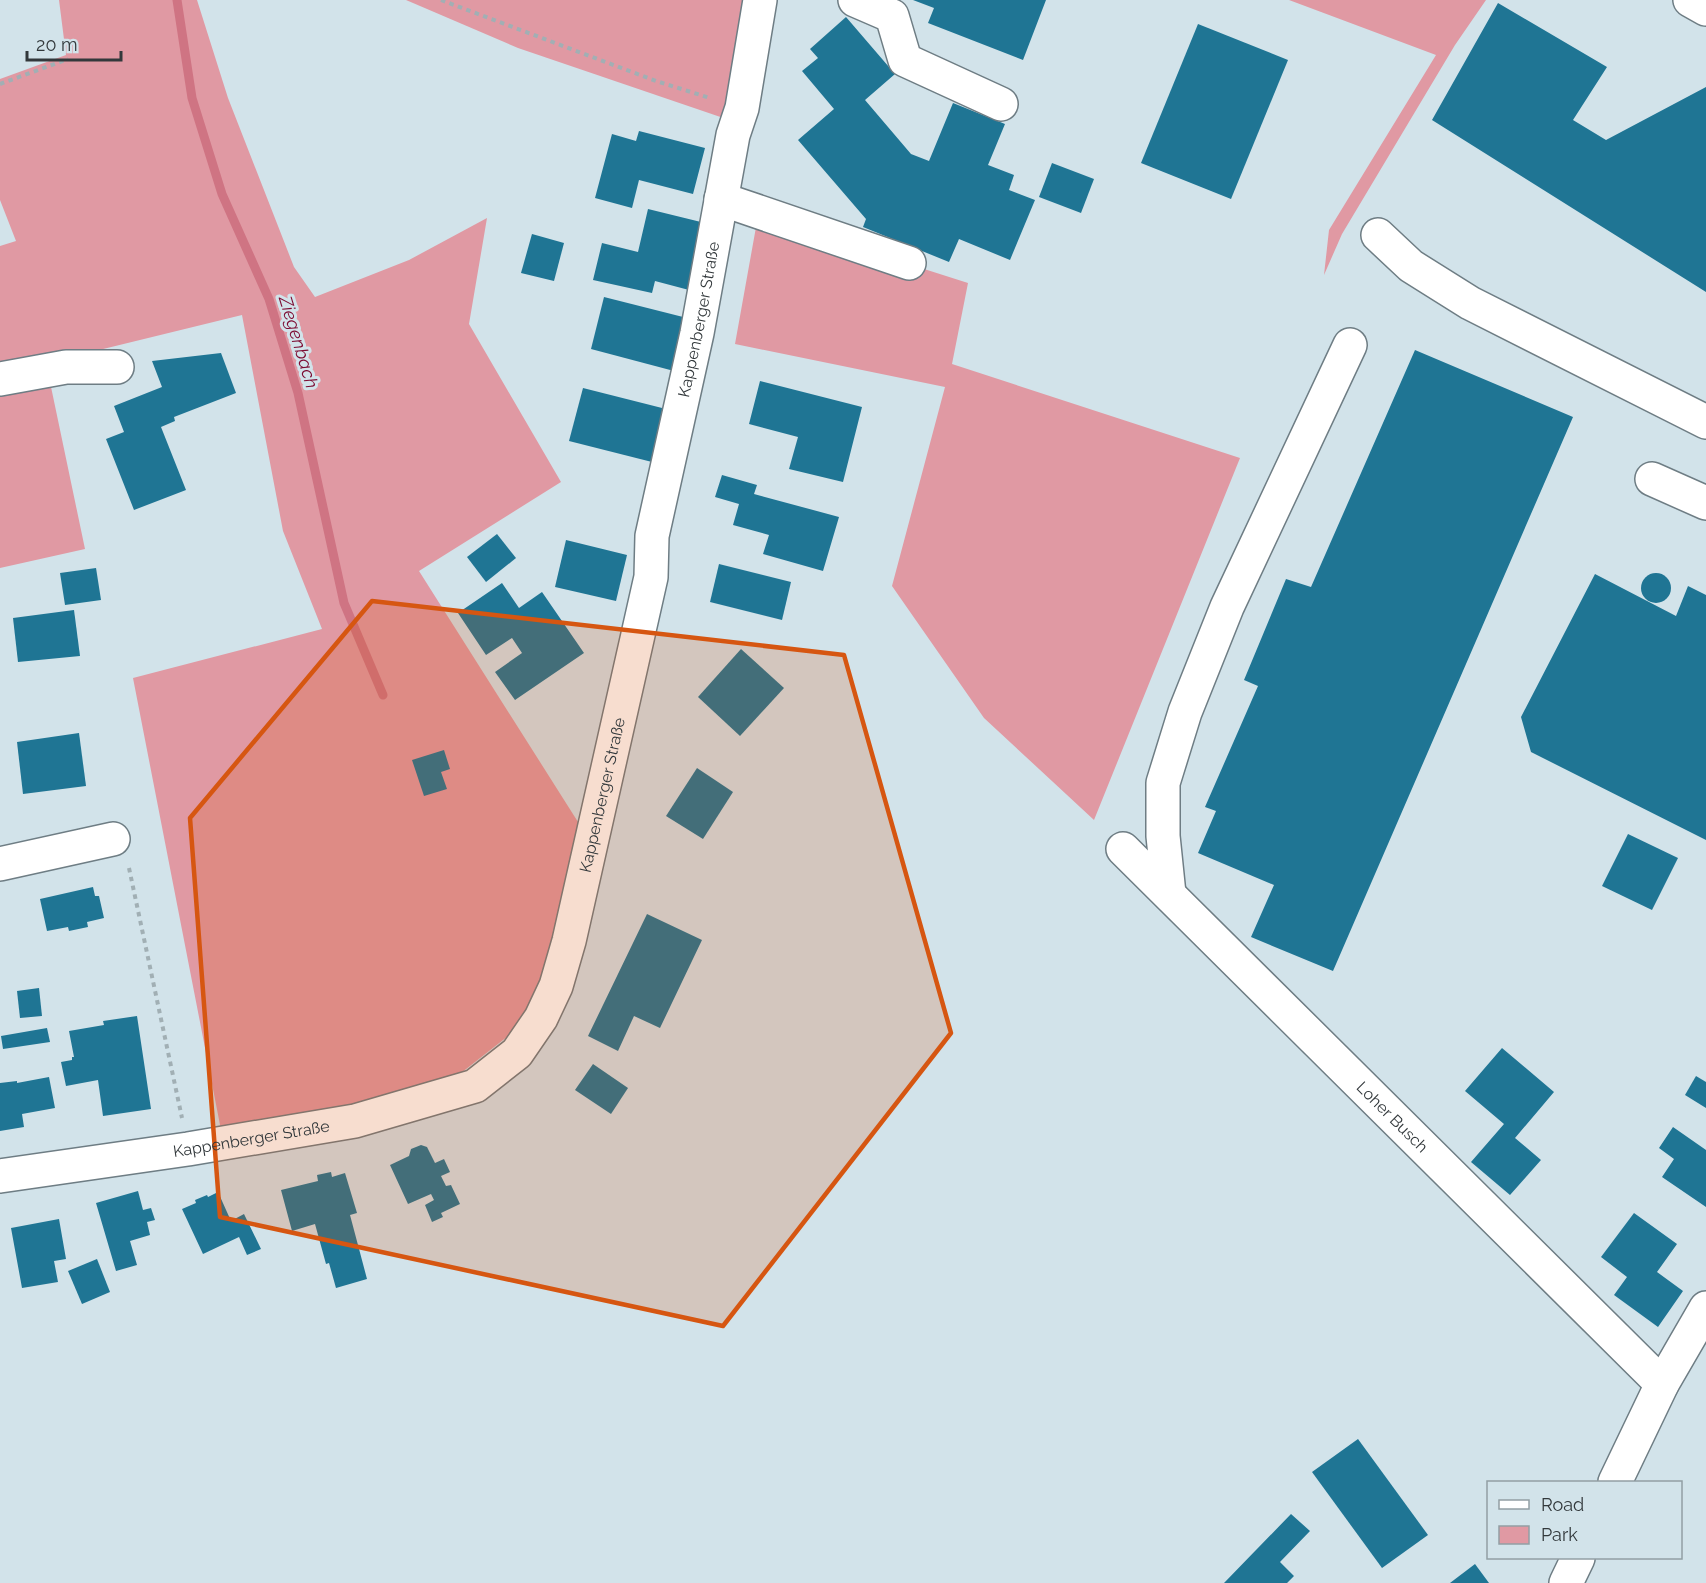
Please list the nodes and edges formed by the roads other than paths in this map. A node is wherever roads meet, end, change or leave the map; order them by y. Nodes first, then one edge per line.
1 (760, 0) edge
2 (855, 0) edge
3 (1690, 0) edge
4 (1706, 9) edge
5 (1001, 104) dead end
6 (721, 199) junction
7 (1378, 235) dead end
8 (909, 263) dead end
9 (1350, 345) dead end
10 (117, 367) dead end
11 (0, 379) edge
12 (1706, 422) edge
13 (1652, 478) dead end
14 (1706, 503) edge
15 (113, 839) road end
16 (1123, 849) dead end
17 (0, 864) edge
18 (1169, 894) junction
19 (0, 1176) edge
20 (1706, 1308) edge
21 (1662, 1384) junction
22 (1615, 1481) edge
23 (1577, 1559) edge
24 (1566, 1583) edge

1 - 6 street, Kappenberger Straße
2 - 5 street
3 - 4 street
6 - 8 street
6 - 19 street, Kappenberger Straße
7 - 12 street
9 - 18 street
10 - 11 street
13 - 14 street
15 - 17 street
16 - 18 street, Loher Busch
18 - 21 street, Loher Busch
20 - 21 street
21 - 22 street
23 - 24 street

